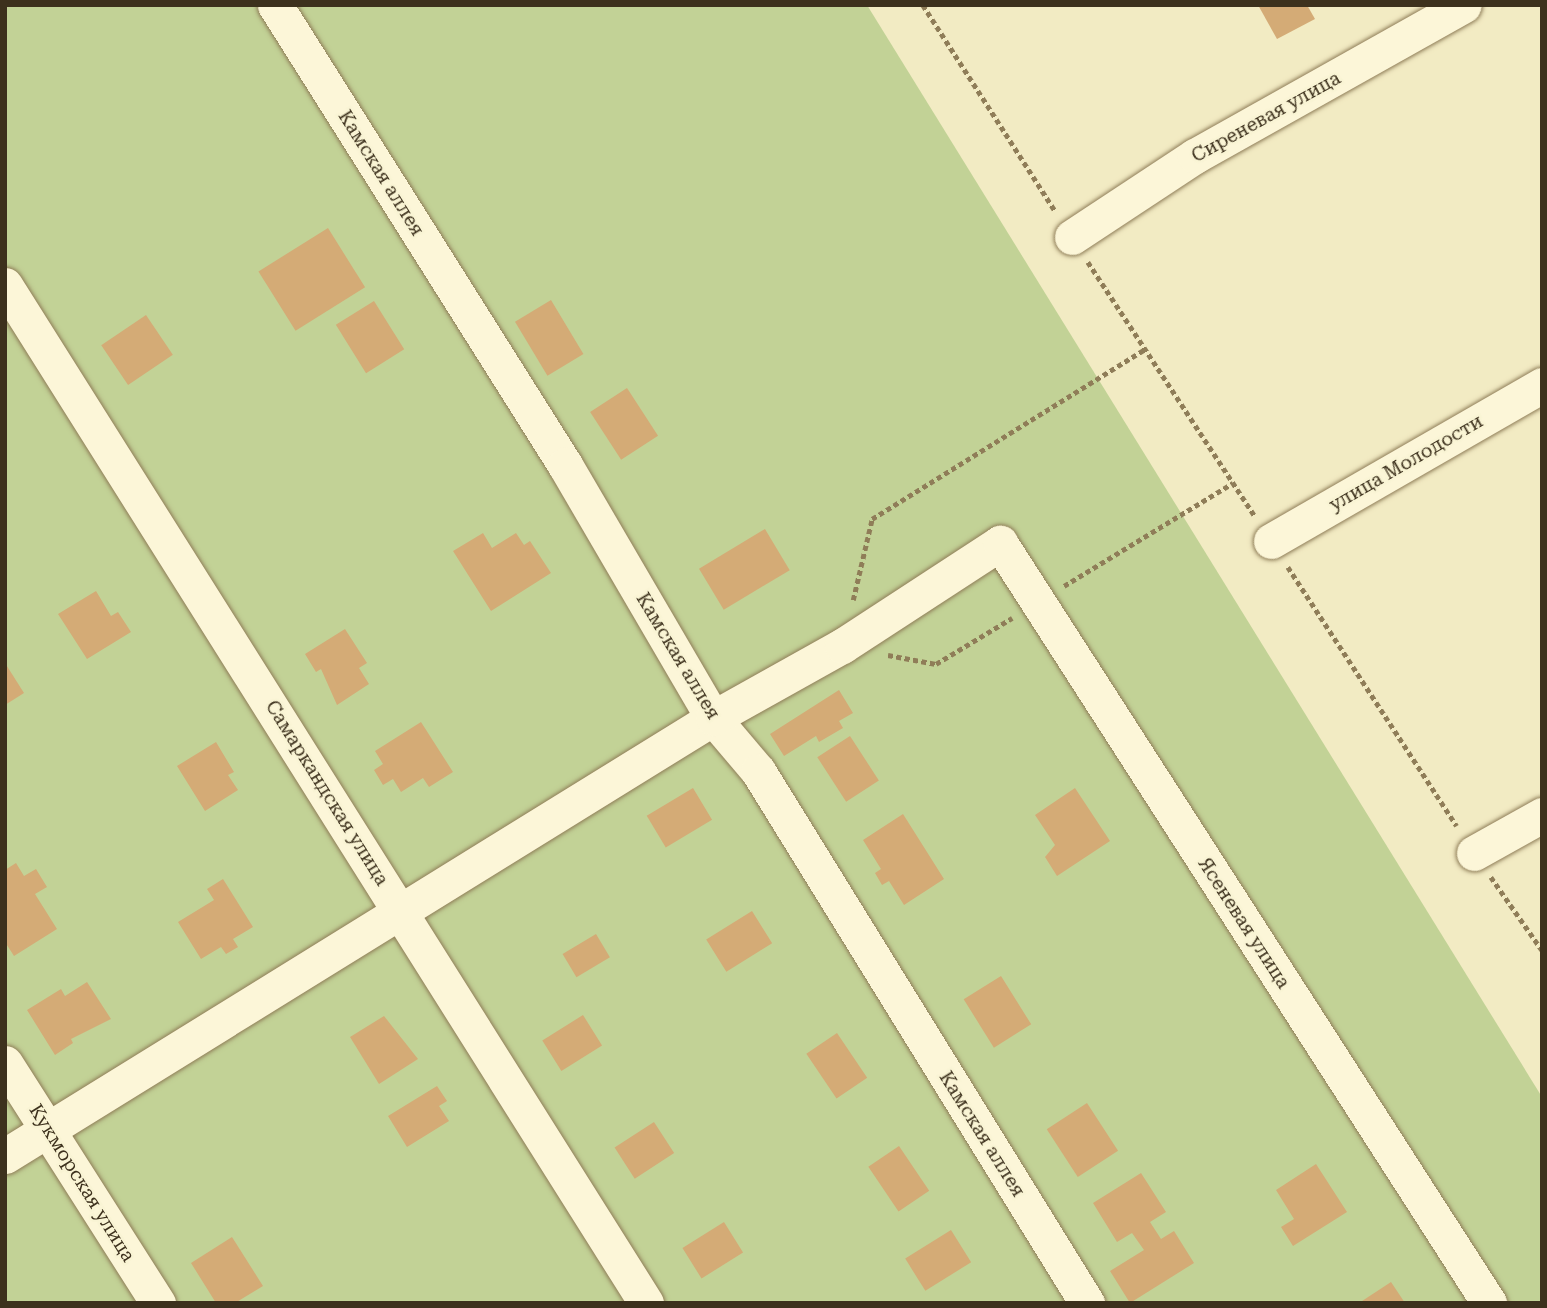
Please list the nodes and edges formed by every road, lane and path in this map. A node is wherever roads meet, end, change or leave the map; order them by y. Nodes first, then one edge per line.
1 (275, 5) edge
2 (923, 5) edge
3 (1464, 5) edge
4 (1072, 237) junction
5 (5, 285) edge
6 (1145, 349) junction
7 (1542, 385) edge
8 (1271, 541) junction
9 (842, 646) junction
10 (713, 719) junction
11 (1542, 815) edge
12 (1474, 853) junction
13 (403, 912) junction
14 (1542, 950) edge
15 (5, 1063) edge
16 (48, 1130) junction
17 (5, 1156) edge
18 (158, 1303) edge
19 (646, 1303) edge
20 (1087, 1303) edge
21 (1489, 1303) edge

1 - 10 street, Камская аллея
2 - 4 path
3 - 4 street, Сиреневая улица
4 - 6 path
5 - 13 street, Самаркандская улица
6 - 8 path
6 - 9 path
7 - 8 street, улица Молодости
8 - 12 path
9 - 10 street
9 - 21 street, Ясеневая улица
10 - 13 street
10 - 20 street, Камская аллея
11 - 12 street
12 - 14 path
13 - 16 street
13 - 19 street, Самаркандская улица
15 - 16 street, Кукморская улица
16 - 17 street
16 - 18 street, Кукморская улица

